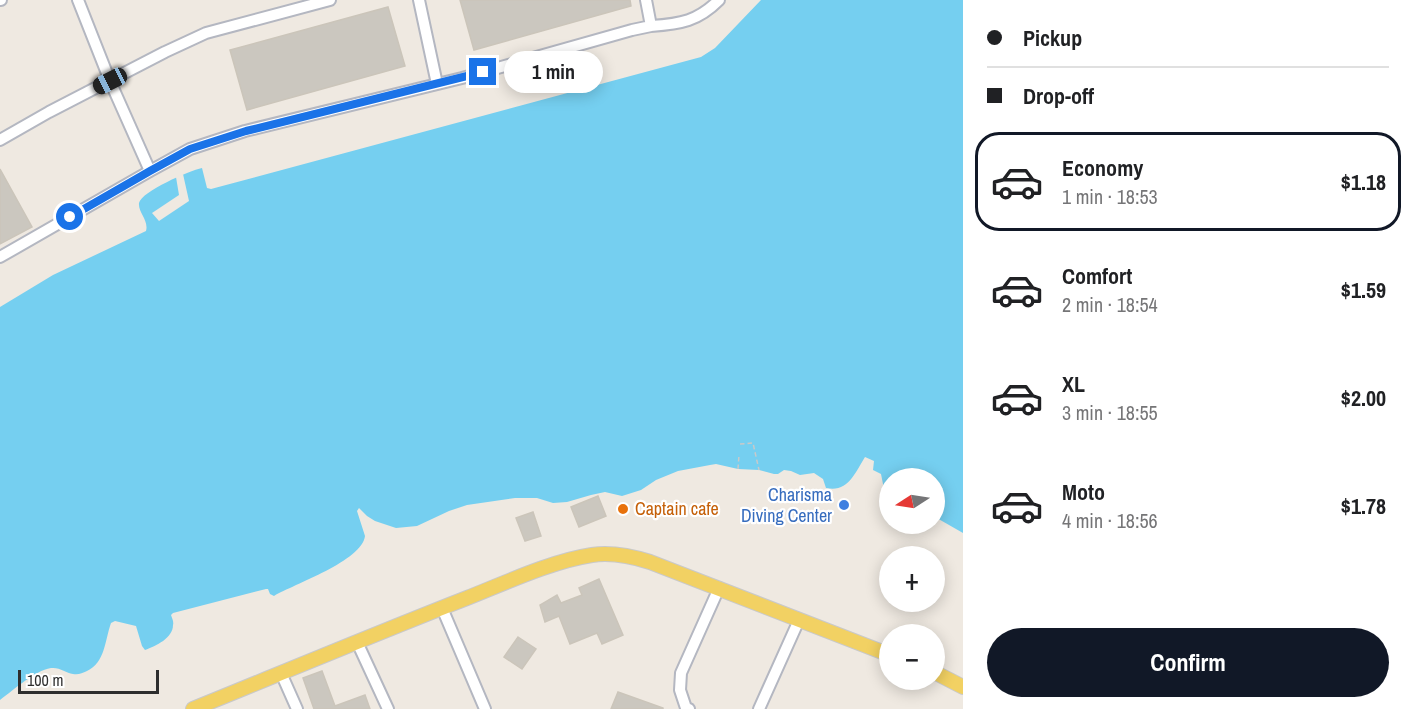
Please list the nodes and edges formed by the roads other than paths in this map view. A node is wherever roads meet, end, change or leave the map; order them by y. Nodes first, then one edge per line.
1 (78, 0) edge
2 (330, 0) edge
3 (419, 0) edge
4 (646, 0) edge
5 (719, 0) edge
6 (651, 26) junction
7 (110, 81) junction
8 (437, 84) junction
9 (0, 140) edge
10 (150, 171) junction
11 (0, 257) edge
12 (719, 588) junction
13 (442, 608) junction
14 (799, 620) junction
15 (357, 642) junction
16 (879, 651) edge
17 (281, 674) junction
18 (945, 678) edge
19 (963, 687) edge
20 (193, 709) edge
21 (297, 709) edge
22 (388, 709) edge
23 (485, 709) edge
24 (689, 709) edge
25 (759, 709) edge

1 - 7 street
2 - 7 street
3 - 8 street
4 - 6 street
5 - 6 street
6 - 8 street
7 - 9 street
7 - 10 street
8 - 10 street
10 - 11 street
12 - 13 main road
12 - 14 main road
12 - 24 street
13 - 15 main road
13 - 23 street
14 - 16 main road
14 - 25 street
15 - 17 main road
15 - 22 street
17 - 20 main road
17 - 21 street
18 - 19 main road

